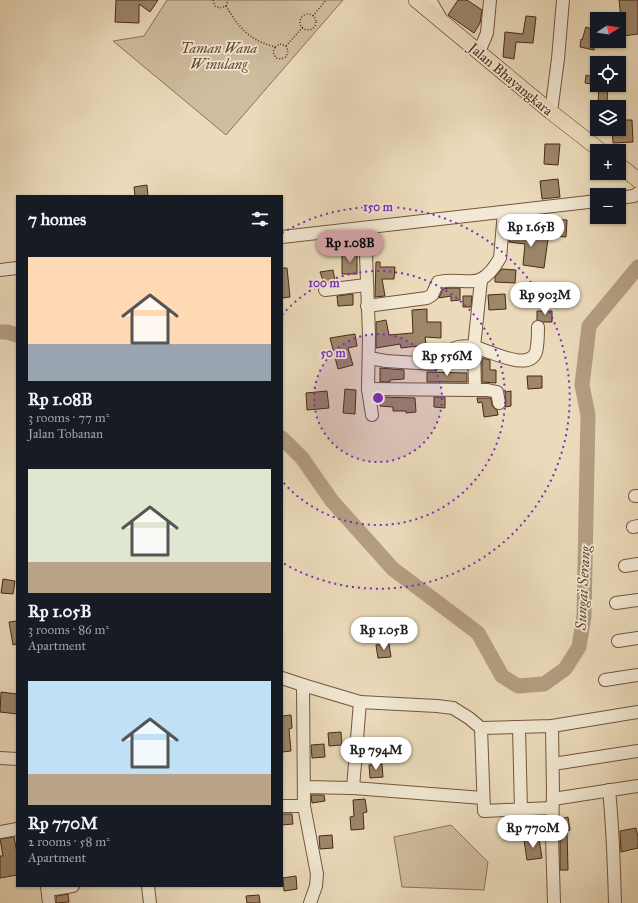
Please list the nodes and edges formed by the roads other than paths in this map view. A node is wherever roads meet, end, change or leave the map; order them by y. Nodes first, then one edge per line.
1 (416, 0) edge
2 (430, 0) edge
3 (490, 0) edge
4 (563, 0) edge
5 (444, 24) junction
6 (479, 52) junction
7 (550, 112) junction
8 (592, 144) edge
9 (626, 171) edge
10 (638, 180) edge
11 (638, 193) edge
12 (626, 197) edge
13 (590, 202) edge
14 (504, 212) junction
15 (365, 228) junction
16 (283, 237) edge
17 (16, 268) edge
18 (0, 270) edge
19 (481, 280) junction
20 (366, 285) junction
21 (325, 290) dead end
22 (367, 306) junction
23 (538, 327) dead end
24 (474, 347) junction
25 (369, 358) junction
26 (368, 389) junction
27 (475, 390) junction
28 (498, 403) dead end
29 (372, 415) dead end
30 (638, 564) edge
31 (625, 566) dead end
32 (638, 600) edge
33 (616, 603) dead end
34 (638, 638) edge
35 (618, 641) dead end
36 (638, 675) edge
37 (283, 678) edge
38 (605, 680) dead end
39 (303, 685) junction
40 (360, 702) junction
41 (638, 712) edge
42 (552, 726) junction
43 (481, 728) junction
44 (519, 728) junction
45 (638, 751) edge
46 (0, 758) edge
47 (16, 759) edge
48 (552, 764) junction
49 (638, 786) edge
50 (304, 787) junction
51 (353, 788) junction
52 (609, 790) junction
53 (483, 798) junction
54 (552, 803) junction
55 (283, 806) edge
56 (304, 806) junction
57 (522, 810) junction
58 (16, 828) edge
59 (0, 832) edge
60 (60, 887) edge
61 (148, 887) edge
62 (48, 888) edge
63 (49, 903) edge
64 (150, 903) edge
65 (310, 903) edge
66 (554, 903) edge
67 (616, 903) edge

1 - 5 main road
2 - 5 street, Jalan Bhayangkara
3 - 6 street
4 - 7 street
5 - 6 main road, Jalan Bhayangkara
6 - 7 main road, Jalan Bhayangkara
7 - 8 main road, Jalan Bhayangkara
9 - 10 main road
11 - 12 street
13 - 14 street
14 - 15 street
14 - 19 street
15 - 16 street
15 - 20 street
17 - 18 street
19 - 22 street
19 - 24 street
20 - 21 street
20 - 22 street
22 - 25 street
23 - 24 street
24 - 25 street
24 - 27 street
25 - 26 street
26 - 27 street
26 - 29 street
27 - 28 street
30 - 31 street
32 - 33 street
34 - 35 street
36 - 38 street
37 - 39 street
39 - 40 street
39 - 50 street
40 - 43 street
40 - 51 street
41 - 42 street
42 - 44 street
42 - 48 street
43 - 44 street
43 - 53 street
44 - 57 street
45 - 48 street
46 - 47 street
48 - 54 street
49 - 52 street
50 - 51 street
50 - 56 street
51 - 53 street
52 - 54 street
52 - 67 street
53 - 57 street
54 - 57 street
54 - 66 street
55 - 56 street
56 - 65 street
58 - 59 street
60 - 62 street
61 - 64 street
62 - 63 street

